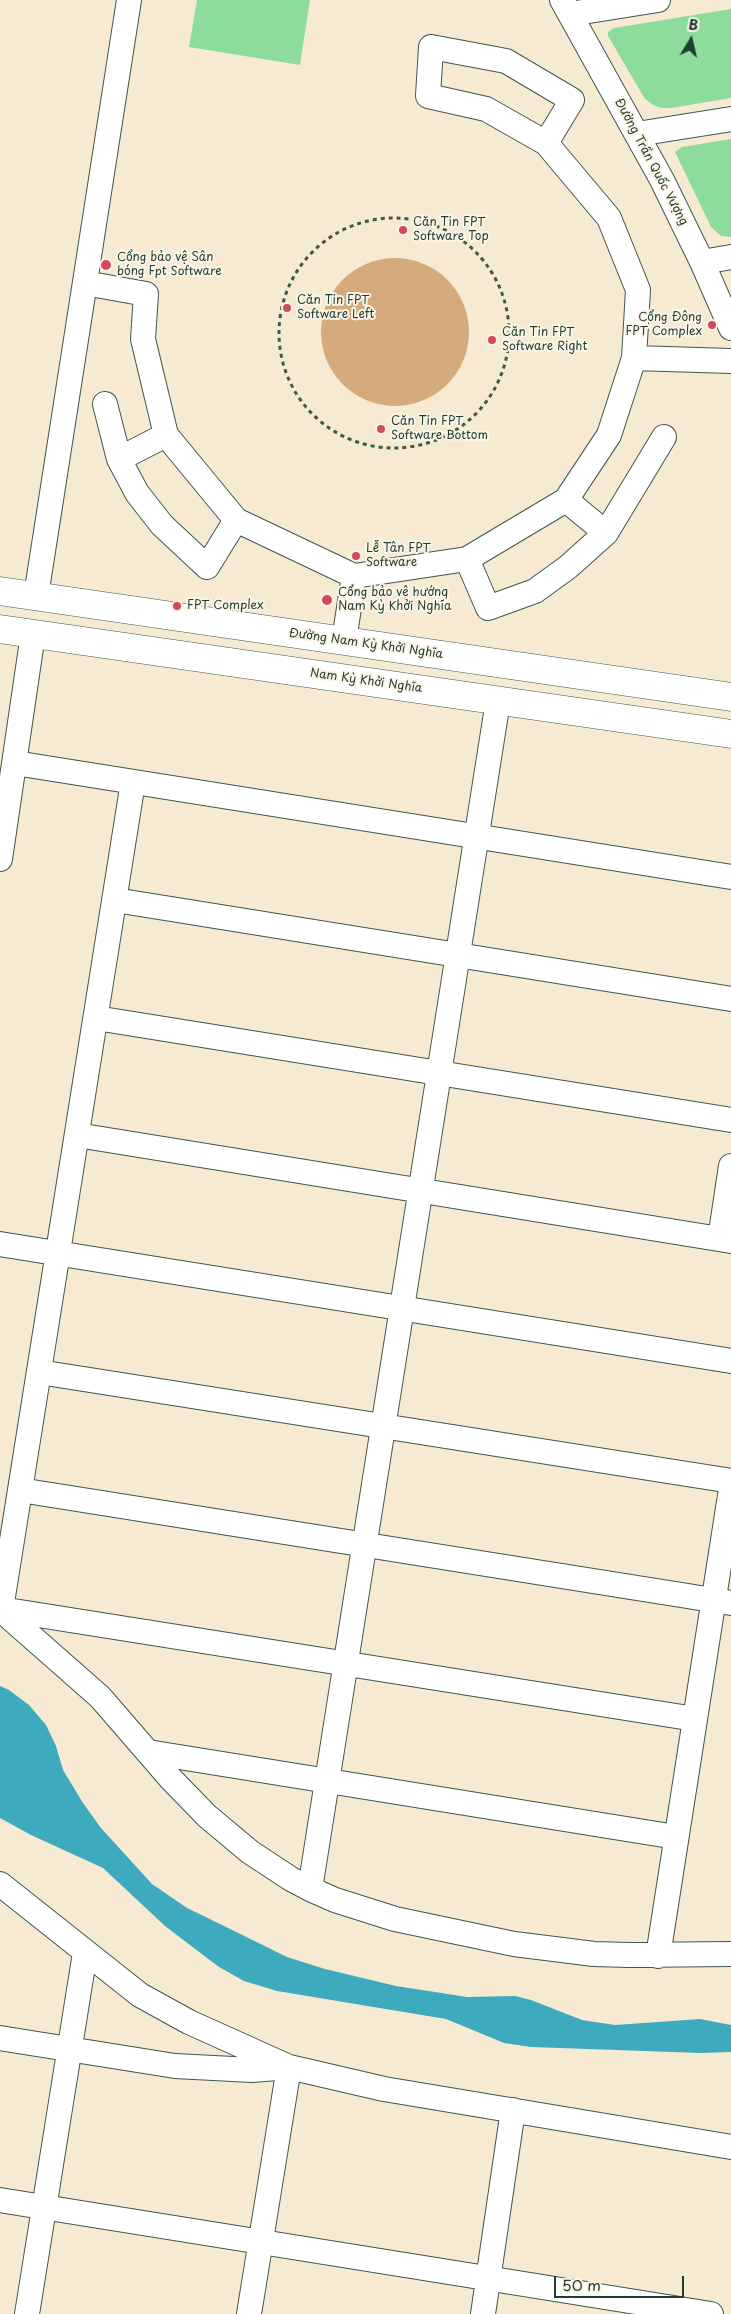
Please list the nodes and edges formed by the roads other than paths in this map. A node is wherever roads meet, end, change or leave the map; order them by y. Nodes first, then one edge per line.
1 (129, 0) edge
2 (658, 0) edge
3 (566, 7) edge
4 (731, 119) edge
5 (637, 134) junction
6 (546, 143) junction
7 (731, 257) edge
8 (702, 262) junction
9 (85, 283) junction
10 (731, 328) edge
11 (634, 358) junction
12 (731, 361) edge
13 (105, 404) dead end
14 (166, 435) junction
15 (664, 437) dead end
16 (119, 459) junction
17 (566, 500) junction
18 (236, 520) junction
19 (606, 533) junction
20 (467, 559) junction
21 (354, 576) junction
22 (0, 591) edge
23 (36, 596) junction
24 (0, 629) edge
25 (33, 634) junction
26 (344, 640) junction
27 (731, 697) edge
28 (498, 700) junction
29 (731, 734) edge
30 (14, 763) junction
31 (133, 782) junction
32 (4, 805) edge
33 (478, 837) junction
34 (0, 859) edge
35 (731, 877) edge
36 (115, 900) junction
37 (458, 954) junction
38 (731, 999) edge
39 (96, 1018) junction
40 (439, 1073) junction
41 (731, 1120) edge
42 (77, 1135) junction
43 (731, 1166) edge
44 (421, 1190) junction
45 (725, 1240) edge
46 (0, 1244) edge
47 (58, 1253) junction
48 (402, 1308) junction
49 (731, 1361) edge
50 (40, 1372) junction
51 (383, 1426) junction
52 (731, 1481) edge
53 (731, 1489) edge
54 (20, 1490) junction
55 (365, 1545) junction
56 (723, 1602) edge
57 (0, 1609) edge
58 (346, 1663) junction
59 (695, 1719) junction
60 (148, 1752) junction
61 (327, 1780) junction
62 (676, 1837) junction
63 (0, 1884) edge
64 (310, 1889) junction
65 (85, 1953) junction
66 (731, 1954) edge
67 (658, 1956) junction
68 (0, 2038) edge
69 (70, 2049) junction
70 (289, 2067) junction
71 (513, 2110) junction
72 (731, 2147) edge
73 (0, 2200) edge
74 (44, 2207) junction
75 (261, 2242) junction
76 (487, 2278) junction
77 (27, 2314) edge
78 (249, 2314) edge
79 (483, 2314) edge
80 (712, 2314) edge

1 - 9 street
2 - 3 street
3 - 5 street, Đường Trần Quốc Vượng
4 - 5 street
5 - 8 street, Đường Trần Quốc Vượng
6 - 6 street
6 - 11 street
7 - 8 street
8 - 10 street, Đường Trần Quốc Vượng
9 - 14 street
9 - 23 street
11 - 12 street
11 - 17 street
13 - 16 street
14 - 16 street
14 - 18 street
15 - 19 street
16 - 18 street
17 - 19 street
17 - 20 street
18 - 21 street
19 - 20 street
20 - 21 street
21 - 26 street
22 - 23 main road, Đường Nam Kỳ Khởi Nghĩa
23 - 26 main road, Đường Nam Kỳ Khởi Nghĩa
24 - 25 main road, Nam Kỳ Khởi Nghĩa
25 - 28 main road, Nam Kỳ Khởi Nghĩa
25 - 30 street
26 - 27 main road, Đường Nam Kỳ Khởi Nghĩa
28 - 29 main road, Nam Kỳ Khởi Nghĩa
28 - 33 street
30 - 31 street
30 - 32 street
31 - 33 street
31 - 36 street
32 - 34 street
33 - 35 street
33 - 37 street
36 - 37 street
36 - 39 street
37 - 38 street
37 - 40 street
39 - 40 street
39 - 42 street
40 - 41 street
40 - 44 street
42 - 44 street
42 - 47 street
43 - 45 street
44 - 45 street
44 - 48 street
46 - 47 street
47 - 48 street
47 - 50 street
48 - 49 street
48 - 51 street
50 - 51 street
50 - 54 street
51 - 52 street
51 - 55 street
53 - 56 street
54 - 55 street
54 - 57 street
55 - 56 street
55 - 58 street
56 - 59 street
57 - 58 street
57 - 60 street
58 - 59 street
58 - 61 street
59 - 62 street
60 - 61 street
60 - 64 street
61 - 62 street
61 - 64 street
62 - 67 street
63 - 65 street
64 - 67 street
65 - 69 street
65 - 70 street
66 - 67 street
68 - 69 street
69 - 70 street
69 - 74 street
70 - 71 street
70 - 75 street
71 - 72 street
71 - 76 street
73 - 74 street
74 - 75 street
74 - 77 street
75 - 76 street
75 - 78 street
76 - 79 street
76 - 80 street

